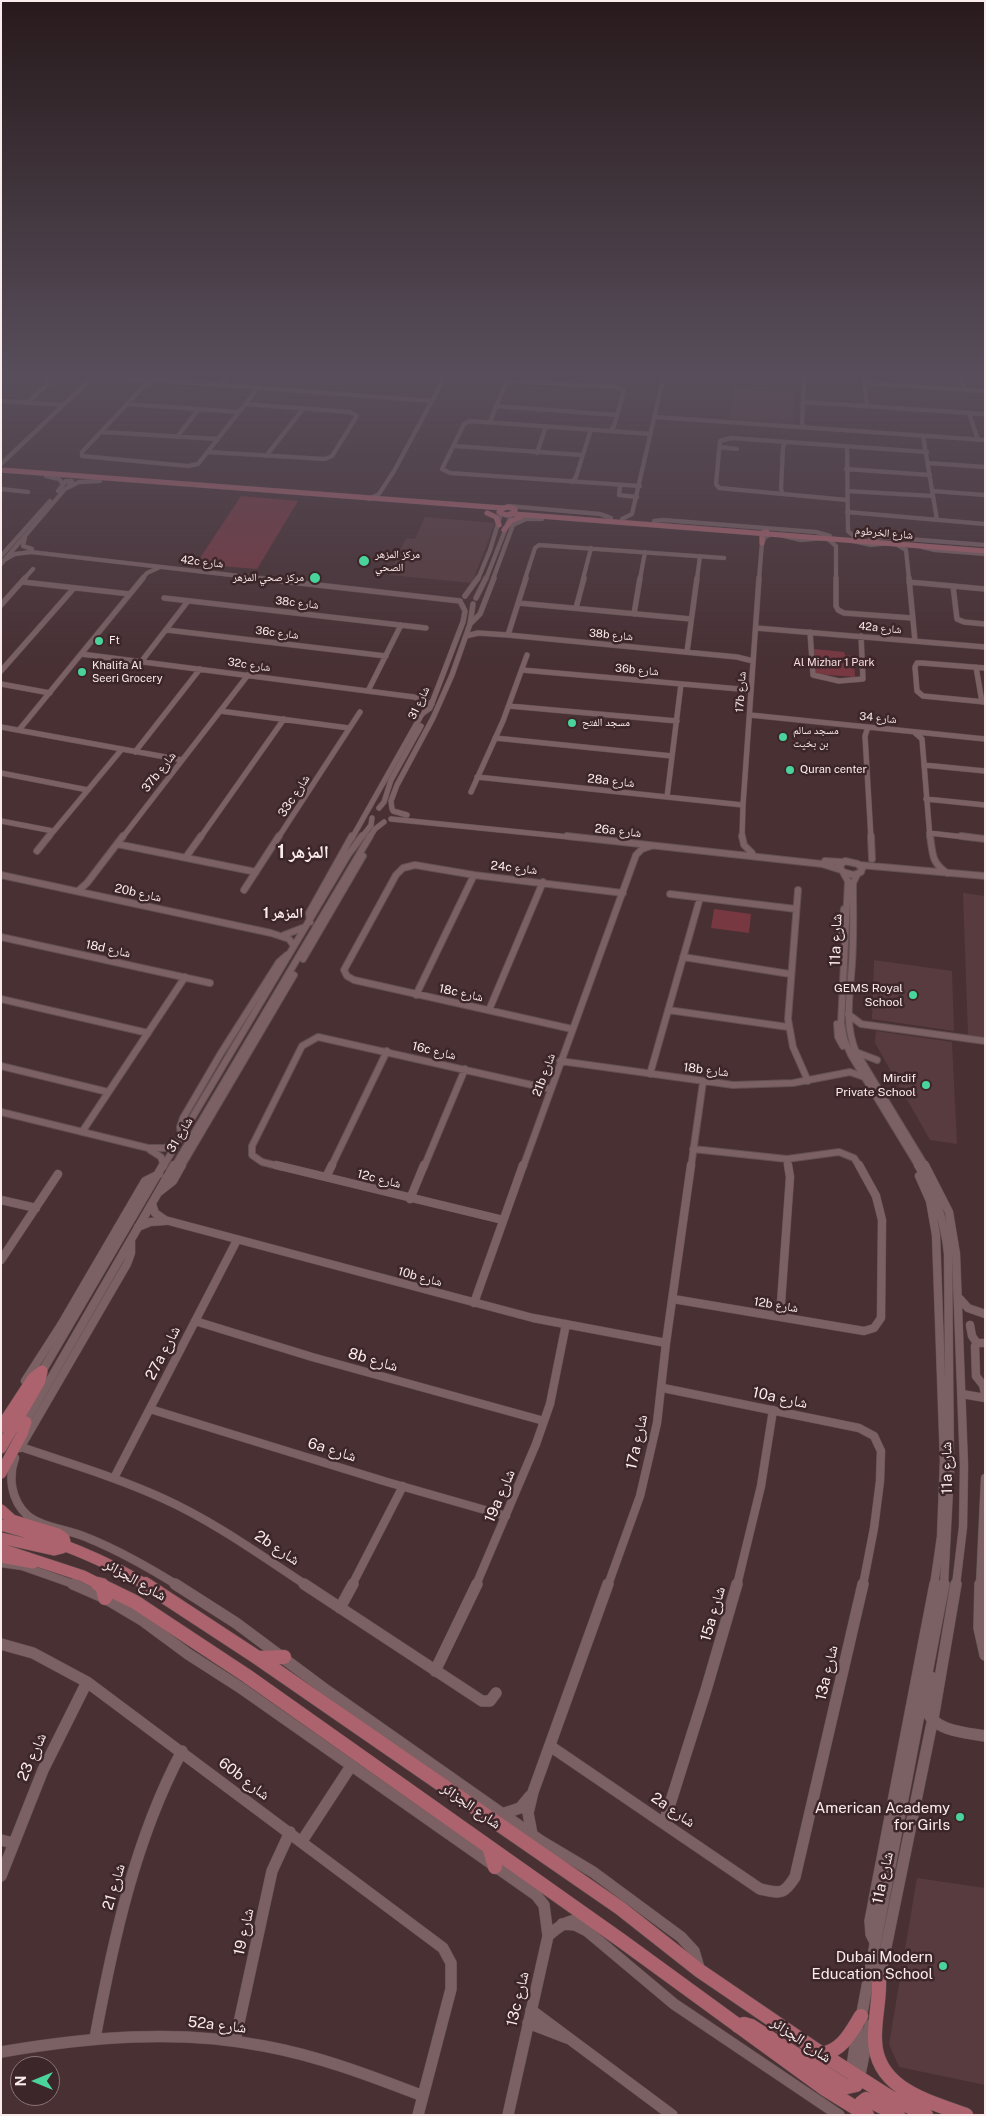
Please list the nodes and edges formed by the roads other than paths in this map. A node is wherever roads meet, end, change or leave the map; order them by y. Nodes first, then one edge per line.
1 (32, 474) edge
2 (45, 474) edge
3 (74, 474) edge
4 (390, 474) edge
5 (465, 474) edge
6 (577, 474) edge
7 (642, 474) edge
8 (717, 474) edge
9 (781, 474) edge
10 (846, 474) edge
11 (930, 474) edge
12 (46, 476) junction
13 (100, 480) junction
14 (575, 481) junction
15 (192, 483) junction
16 (163, 484) junction
17 (180, 484) junction
18 (64, 486) junction
19 (620, 486) junction
20 (639, 487) junction
21 (4, 490) edge
22 (847, 490) junction
23 (28, 492) dead end
24 (780, 492) junction
25 (56, 493) junction
26 (932, 493) junction
27 (379, 494) junction
28 (1, 495) edge
29 (985, 495) edge
30 (637, 497) junction
31 (360, 498) junction
32 (369, 499) junction
33 (847, 499) junction
34 (385, 500) junction
35 (396, 501) junction
36 (473, 507) junction
37 (481, 507) junction
38 (501, 512) junction
39 (513, 513) junction
40 (847, 513) junction
41 (632, 514) junction
42 (535, 515) junction
43 (545, 515) junction
44 (611, 518) junction
45 (552, 519) junction
46 (622, 519) junction
47 (639, 520) junction
48 (936, 520) junction
49 (654, 521) junction
50 (985, 524) edge
51 (499, 525) junction
52 (25, 529) junction
53 (504, 530) junction
54 (742, 531) junction
55 (848, 531) junction
56 (750, 532) junction
57 (762, 533) junction
58 (772, 534) junction
59 (802, 534) junction
60 (25, 537) junction
61 (827, 537) junction
62 (842, 538) junction
63 (854, 539) junction
64 (870, 539) junction
65 (762, 543) junction
66 (896, 544) junction
67 (836, 546) junction
68 (918, 546) junction
69 (970, 547) junction
70 (591, 548) junction
71 (954, 548) junction
72 (985, 549) edge
73 (1, 550) edge
74 (14, 550) junction
75 (906, 550) junction
76 (56, 551) junction
77 (645, 552) junction
78 (32, 553) junction
79 (44, 554) junction
80 (495, 554) junction
81 (700, 556) junction
82 (501, 558) junction
83 (724, 558) dead end
84 (2, 560) edge
85 (138, 565) junction
86 (145, 566) junction
87 (162, 567) junction
88 (170, 568) junction
89 (33, 569) dead end
90 (147, 573) junction
91 (22, 582) junction
92 (909, 582) junction
93 (953, 586) junction
94 (74, 588) junction
95 (985, 589) edge
96 (130, 594) junction
97 (435, 596) junction
98 (164, 598) dead end
99 (476, 598) junction
100 (460, 599) junction
101 (188, 601) junction
102 (518, 603) junction
103 (473, 604) junction
104 (1, 605) edge
105 (576, 608) junction
106 (634, 614) junction
107 (691, 618) junction
108 (912, 618) junction
109 (985, 624) edge
110 (401, 625) junction
111 (470, 625) junction
112 (756, 627) junction
113 (426, 628) dead end
114 (167, 630) junction
115 (811, 632) junction
116 (484, 633) junction
117 (508, 635) junction
118 (466, 636) junction
119 (861, 636) junction
120 (913, 641) junction
121 (985, 647) edge
122 (687, 652) junction
123 (81, 654) junction
124 (526, 655) dead end
125 (386, 656) junction
126 (754, 658) junction
127 (141, 662) junction
128 (976, 667) junction
129 (985, 668) edge
130 (200, 669) junction
131 (522, 670) junction
132 (1, 671) edge
133 (248, 675) junction
134 (1, 684) edge
135 (681, 684) junction
136 (751, 690) junction
137 (368, 691) junction
138 (438, 691) junction
139 (50, 693) junction
140 (414, 697) junction
141 (984, 702) edge
142 (431, 706) junction
143 (509, 706) junction
144 (220, 711) junction
145 (360, 712) dead end
146 (750, 717) junction
147 (284, 719) junction
148 (677, 721) junction
149 (1, 727) edge
150 (350, 728) junction
151 (868, 728) junction
152 (19, 730) junction
153 (914, 732) junction
154 (932, 734) junction
155 (495, 738) junction
156 (922, 738) junction
157 (985, 739) edge
158 (122, 749) junction
159 (135, 752) junction
160 (672, 756) junction
161 (182, 760) junction
162 (924, 765) junction
163 (985, 771) edge
164 (1, 773) edge
165 (477, 777) junction
166 (88, 790) junction
167 (471, 792) dead end
168 (667, 797) junction
169 (926, 799) junction
170 (743, 805) junction
171 (985, 805) edge
172 (379, 808) junction
173 (393, 810) junction
174 (372, 818) junction
175 (388, 820) junction
176 (1, 821) edge
177 (54, 831) junction
178 (929, 833) junction
179 (985, 839) edge
180 (367, 840) junction
181 (743, 842) junction
182 (628, 843) junction
183 (117, 844) junction
184 (651, 846) junction
185 (731, 850) junction
186 (36, 851) dead end
187 (752, 853) junction
188 (636, 855) junction
189 (186, 857) junction
190 (872, 858) dead end
191 (934, 861) junction
192 (842, 862) junction
193 (842, 871) junction
194 (859, 871) junction
195 (926, 871) junction
196 (256, 872) junction
197 (947, 873) junction
198 (1, 875) edge
199 (474, 875) junction
200 (985, 878) edge
201 (543, 882) junction
202 (244, 890) dead end
203 (798, 890) dead end
204 (80, 892) junction
205 (623, 893) junction
206 (670, 894) dead end
207 (700, 898) junction
208 (796, 909) junction
209 (308, 924) junction
210 (271, 933) junction
211 (284, 935) junction
212 (1, 937) edge
213 (299, 938) junction
214 (293, 949) junction
215 (683, 957) junction
216 (790, 974) junction
217 (347, 976) joint
218 (287, 977) junction
219 (184, 978) junction
220 (210, 983) dead end
221 (416, 995) junction
222 (1, 1000) edge
223 (489, 1010) junction
224 (668, 1010) junction
225 (848, 1014) junction
226 (862, 1024) junction
227 (788, 1027) junction
228 (572, 1029) junction
229 (849, 1032) junction
230 (148, 1033) junction
231 (985, 1042) edge
232 (852, 1051) junction
233 (387, 1052) junction
234 (877, 1060) dead end
235 (560, 1061) junction
236 (857, 1064) junction
237 (1, 1066) edge
238 (465, 1069) junction
239 (850, 1072) junction
240 (650, 1074) junction
241 (864, 1077) junction
242 (808, 1081) junction
243 (703, 1082) junction
244 (550, 1089) junction
245 (108, 1092) junction
246 (876, 1097) junction
247 (1, 1112) edge
248 (82, 1132) junction
249 (179, 1139) junction
250 (148, 1148) junction
251 (693, 1149) junction
252 (252, 1155) joint
253 (787, 1159) junction
254 (164, 1166) junction
255 (58, 1174) dead end
256 (160, 1174) junction
257 (326, 1178) junction
258 (159, 1192) junction
259 (410, 1199) junction
260 (1, 1200) edge
261 (152, 1204) junction
262 (36, 1208) junction
263 (503, 1220) junction
264 (170, 1222) junction
265 (138, 1227) junction
266 (131, 1240) junction
267 (237, 1240) junction
268 (1, 1260) edge
269 (948, 1284) junction
270 (958, 1297) junction
271 (673, 1299) junction
272 (474, 1302) junction
273 (985, 1314) edge
274 (780, 1317) junction
275 (195, 1321) junction
276 (959, 1322) junction
277 (566, 1324) junction
278 (970, 1325) dead end
279 (948, 1335) junction
280 (666, 1343) junction
281 (981, 1343) edge
282 (42, 1371) junction
283 (57, 1381) junction
284 (983, 1384) edge
285 (46, 1388) junction
286 (662, 1388) junction
287 (985, 1393) edge
288 (962, 1394) junction
289 (985, 1398) edge
290 (150, 1409) junction
291 (773, 1410) junction
292 (1, 1420) edge
293 (947, 1420) junction
294 (544, 1421) junction
295 (26, 1422) junction
296 (1, 1427) edge
297 (1, 1436) edge
298 (964, 1443) junction
299 (21, 1446) junction
300 (1, 1448) edge
301 (881, 1451) joint
302 (1, 1465) edge
303 (1, 1473) edge
304 (114, 1478) junction
305 (985, 1478) edge
306 (403, 1486) junction
307 (1, 1510) edge
308 (506, 1516) junction
309 (1, 1524) edge
310 (1, 1538) edge
311 (65, 1544) junction
312 (1, 1549) edge
313 (1, 1557) edge
314 (1, 1563) edge
315 (52, 1565) junction
316 (103, 1592) junction
317 (340, 1608) junction
318 (1, 1644) edge
319 (985, 1656) edge
320 (284, 1657) junction
321 (258, 1658) junction
322 (929, 1667) junction
323 (435, 1671) junction
324 (87, 1682) junction
325 (496, 1693) dead end
326 (933, 1720) junction
327 (985, 1736) edge
328 (550, 1746) junction
329 (182, 1751) junction
330 (351, 1766) junction
331 (533, 1792) junction
332 (502, 1814) junction
333 (664, 1823) junction
334 (290, 1832) junction
335 (532, 1834) junction
336 (1, 1840) edge
337 (302, 1841) junction
338 (13, 1843) junction
339 (489, 1847) junction
340 (495, 1867) junction
341 (1, 1876) edge
342 (780, 1893) joint
343 (590, 1919) junction
344 (562, 1924) junction
345 (548, 1936) junction
346 (876, 1942) junction
347 (700, 1971) junction
348 (879, 1978) junction
349 (531, 2010) junction
350 (861, 2016) junction
351 (528, 2022) junction
352 (738, 2026) junction
353 (95, 2038) junction
354 (569, 2039) junction
355 (236, 2041) junction
356 (1, 2052) edge
357 (822, 2054) junction
358 (853, 2080) junction
359 (423, 2096) junction
360 (862, 2112) edge
361 (669, 2114) edge
362 (418, 2115) edge
363 (508, 2115) edge
364 (839, 2115) edge
365 (898, 2115) edge
366 (926, 2115) edge
367 (966, 2115) edge

1 - 12 main road
2 - 16 main road
3 - 15 street
4 - 27 street
5 - 14 street
6 - 14 street
7 - 20 street
8 - 24 street
9 - 24 street
10 - 22 street
11 - 26 street
12 - 13 main road
12 - 18 street
13 - 16 main road
13 - 18 street
14 - 19 street
15 - 17 main road
15 - 31 street
16 - 17 main road
16 - 36 main road
17 - 31 main road
18 - 25 street
18 - 60 street
19 - 20 street
19 - 30 street
20 - 30 street
21 - 23 street
21 - 28 street
22 - 26 street
22 - 33 street
24 - 33 street
25 - 52 street
25 - 73 street
26 - 29 street
26 - 48 street
27 - 32 street
27 - 34 street
30 - 41 street
31 - 32 main road
32 - 34 main road
33 - 40 street
34 - 35 main road
35 - 36 street
35 - 37 main road
36 - 37 main road
36 - 38 main road
36 - 44 street
36 - 51 main road
37 - 38 main road
38 - 39 main road
38 - 51 street
39 - 42 main road, شارع الخرطوم
39 - 44 main road, شارع الخرطوم
39 - 53 street
40 - 48 street
40 - 55 street
41 - 46 street
41 - 47 street
42 - 43 main road, شارع الخرطوم
42 - 53 main road
43 - 45 main road
43 - 54 main road, شارع الخرطوم
44 - 46 main road, شارع الخرطوم
45 - 54 street
45 - 82 street
46 - 47 main road, شارع الخرطوم
47 - 49 main road, شارع الخرطوم
48 - 50 street
49 - 59 main road, شارع الخرطوم
49 - 61 street
51 - 100 street
52 - 74 street
52 - 84 street
53 - 80 street
54 - 56 main road, شارع الخرطوم
55 - 62 street
55 - 63 street
56 - 57 main road, شارع الخرطوم
56 - 65 street
57 - 58 main road, شارع الخرطوم
57 - 59 main road
57 - 65 main road
58 - 61 main road, شارع الخرطوم
58 - 65 street
59 - 61 main road, شارع الخرطوم
60 - 74 street
60 - 76 street, 42c شارع
61 - 62 main road, شارع الخرطوم
61 - 67 street
62 - 63 main road, شارع الخرطوم
62 - 67 street
63 - 64 main road, شارع الخرطوم
63 - 66 main road, شارع الخرطوم
64 - 69 main road, شارع الخرطوم
64 - 72 street
65 - 112 street, 17b شارع
66 - 68 main road, شارع الخرطوم
66 - 75 street
67 - 108 street
68 - 71 main road, شارع الخرطوم
68 - 72 street
68 - 75 street
69 - 71 main road
69 - 72 main road, شارع الخرطوم
70 - 77 street
70 - 102 street
70 - 105 street
71 - 72 main road, شارع الخرطوم
74 - 78 street
74 - 84 street
75 - 92 street
76 - 79 street
76 - 97 street, 42c شارع
77 - 81 street
77 - 106 street
78 - 79 street, 42c شارع
78 - 84 street, 42c شارع
78 - 85 street
79 - 85 street, 42c شارع
80 - 82 street
80 - 99 street
81 - 83 street
81 - 107 street
82 - 111 street
85 - 86 street, 42c شارع
86 - 87 street, 42c شارع
86 - 90 street
87 - 88 street, 42c شارع
87 - 90 street
88 - 97 street, 42c شارع
88 - 100 street
89 - 91 street
90 - 96 street
91 - 94 street
91 - 104 street
92 - 93 street
92 - 108 street
93 - 95 street
93 - 109 street
94 - 96 street
94 - 132 street
96 - 123 street
97 - 100 street, 42c شارع
97 - 100 street, 42c شارع
98 - 101 street, 38c شارع
99 - 100 street
99 - 103 street, شارع 31
100 - 103 street
100 - 138 street, شارع 31
101 - 110 street, 38c شارع
101 - 114 street
102 - 105 street
102 - 117 street
103 - 111 street, شارع 31
105 - 106 street
106 - 107 street
107 - 122 street
108 - 120 street
110 - 113 street, 38c شارع
110 - 125 street
111 - 116 street, 38b شارع
111 - 118 street, شارع 31
112 - 115 street, 42a شارع
112 - 126 street, 17b شارع
114 - 125 street, 36c شارع
114 - 127 street
115 - 119 street, 42a شارع
115 - 119 street
116 - 117 street, 38b شارع
116 - 118 street, 38b شارع
117 - 122 street, 38b شارع
118 - 173 street, شارع 31
119 - 120 street, 42a شارع
120 - 121 street, 42a شارع
122 - 126 street, 38b شارع
123 - 127 street, 32c شارع
123 - 139 street
124 - 131 street
125 - 137 street
126 - 136 street, 17b شارع
127 - 130 street, 32c شارع
128 - 129 street
128 - 141 street
128 - 141 street
130 - 133 street, 32c شارع
130 - 159 street
131 - 135 street, 36b شارع
131 - 143 street
133 - 137 street, 32c شارع
133 - 144 street, 37b شارع
134 - 139 street
135 - 136 street, 36b شارع
135 - 148 street
136 - 146 street, 17b شارع
137 - 140 street, 32c شارع
138 - 140 street, 32c شارع
138 - 142 street, شارع 31
139 - 152 street
140 - 142 street, 32c شارع
142 - 172 street, شارع 31
142 - 209 street
143 - 148 street
143 - 155 street
144 - 147 street
144 - 161 street, 37b شارع
145 - 150 street, 33c شارع
146 - 151 street, شارع 34
146 - 170 street, 17b شارع
147 - 150 street
147 - 189 street
148 - 160 street
149 - 152 street
150 - 196 street, 33c شارع
151 - 153 street, شارع 34
151 - 190 street
152 - 158 street
153 - 154 street, شارع 34
153 - 156 street
154 - 156 street
154 - 157 street, شارع 34
155 - 160 street
155 - 165 street
156 - 162 street
158 - 159 street
158 - 166 street
159 - 161 street
160 - 168 street
161 - 183 street, 37b شارع
162 - 163 street
162 - 169 street
164 - 166 street
165 - 167 street
165 - 168 street, 28a شارع
166 - 177 street
168 - 170 street, 28a شارع
169 - 171 street
169 - 178 street
170 - 181 street, 17b شارع
172 - 173 street, 26a شارع
172 - 174 street, شارع 31
173 - 175 street, شارع 31
173 - 185 street, 26a شارع
174 - 175 street, 26a شارع
174 - 209 street, شارع 31
175 - 180 street, شارع 31
175 - 182 street, 26a شارع
176 - 177 street
177 - 186 street
178 - 179 street
178 - 191 street
180 - 218 street, شارع 31
180 - 258 street
181 - 185 street
181 - 187 street
182 - 184 street, 26a شارع
182 - 188 street
183 - 189 street
183 - 204 street, 37b شارع
184 - 188 street
184 - 193 street, 26a شارع
185 - 187 street, 26a شارع
187 - 192 street, 26a شارع
188 - 205 street, 21b شارع
189 - 196 street
191 - 195 street
191 - 197 street
192 - 193 street
192 - 194 street, 26a شارع
193 - 194 street, 26a شارع
193 - 232 street, 11a شارع
194 - 195 street
194 - 200 street
194 - 225 street, 11a شارع
195 - 197 street
196 - 202 street, 33c شارع
197 - 200 street
198 - 204 street, 20b شارع
199 - 201 street, 24c شارع
199 - 217 street, 24c شارع
199 - 221 street
201 - 205 street, 24c شارع
201 - 223 street
203 - 208 street
204 - 210 street, 20b شارع
205 - 228 street, 21b شارع
206 - 207 street
207 - 208 street
207 - 215 street
208 - 216 street
209 - 211 street
209 - 213 street, شارع 31
210 - 211 street, 20b شارع
210 - 214 street, 20b شارع
211 - 213 street, 20b شارع
212 - 219 street, 18d شارع
213 - 214 street, شارع 31
213 - 218 street
214 - 249 street, شارع 31
215 - 216 street
215 - 224 street
216 - 227 street
217 - 221 street, 18c شارع
218 - 258 street, شارع 31
219 - 220 street, 18d شارع
219 - 230 street
221 - 223 street, 18c شارع
222 - 230 street
223 - 228 street, 18c شارع
224 - 227 street
224 - 240 street
225 - 226 street
225 - 229 street, 11a شارع
226 - 229 street
226 - 231 street
227 - 242 street
228 - 235 street, 21b شارع
229 - 232 street, 11a شارع
230 - 245 street
232 - 234 street
232 - 236 street, 11a شارع
232 - 270 street, 11a شارع
233 - 238 street, 16c شارع
233 - 252 street, 16c شارع
233 - 257 street
235 - 240 street, 18b شارع
235 - 244 street, 21b شارع
236 - 239 street
236 - 241 street, 11a شارع
237 - 245 street
238 - 244 street, 16c شارع
238 - 259 street
239 - 241 street
239 - 242 street, 18b شارع
240 - 243 street, 18b شارع
241 - 246 street, 11a شارع
242 - 243 street, 18b شارع
243 - 251 street, 17a شارع
244 - 263 street, 21b شارع
245 - 248 street
246 - 269 street, 11a شارع
246 - 293 street, 11a شارع
247 - 248 street
248 - 250 street
249 - 250 street
249 - 254 street, شارع 31
250 - 254 street
251 - 253 street
251 - 271 street, 17a شارع
252 - 257 street, 12c شارع
253 - 274 street
253 - 274 street, 12b شارع
254 - 256 street, شارع 31
255 - 262 street
256 - 282 street, شارع 31
256 - 292 street
257 - 259 street, 12c شارع
258 - 261 street, شارع 31
259 - 263 street, 12c شارع
260 - 262 street
261 - 264 street, 10b شارع
261 - 265 street, شارع 31
262 - 268 street
263 - 272 street, 21b شارع
264 - 265 street, 10b شارع
264 - 267 street, 10b شارع
265 - 266 street, شارع 31
266 - 283 street
266 - 285 street, شارع 31
267 - 272 street, 10b شارع
267 - 275 street, 27a شارع
269 - 276 street
269 - 279 street, 11a شارع
270 - 273 street
270 - 276 street, 11a شارع
271 - 274 street, 12b شارع
271 - 280 street, 17a شارع
272 - 277 street, 10b شارع
275 - 290 street, 27a شارع
275 - 294 street, 8b شارع
276 - 288 street, 11a شارع
277 - 280 street, 10b شارع
277 - 294 street, 19a شارع
278 - 281 street
279 - 293 street, 11a شارع
279 - 298 street
280 - 286 street, 17a شارع
281 - 284 street
282 - 296 main road
282 - 297 street, شارع 31
282 - 300 main road
283 - 285 street
283 - 299 street
284 - 287 street
285 - 295 street, شارع 31
286 - 291 street, 10a شارع
286 - 328 street, 17a شارع
288 - 289 street
288 - 298 street, 11a شارع
290 - 304 street, 27a شارع
290 - 306 street, 6a شارع
291 - 301 street, 10a شارع
291 - 333 street, 15a شارع
293 - 322 street, 11a شارع
293 - 346 street, 11a شارع
294 - 308 street, 19a شارع
295 - 302 street, شارع 31
295 - 303 main road
298 - 326 street, 11a شارع
299 - 304 street, 2b شارع
299 - 320 street
301 - 342 street, 13a شارع
304 - 317 street, 2b شارع
305 - 319 street
306 - 308 street, 6a شارع
306 - 317 street
307 - 311 main road
308 - 323 street, 19a شارع
309 - 311 main road, شارع الجزائر
310 - 311 main road
311 - 321 main road, شارع الجزائر
312 - 315 main road, شارع الجزائر
313 - 315 main road
314 - 316 street, 13c شارع
315 - 316 main road, شارع الجزائر
316 - 330 street, 13c شارع
316 - 339 main road, شارع الجزائر
317 - 323 street, 2b شارع
318 - 324 street, 60b شارع
320 - 321 main road
320 - 332 street
321 - 347 main road, شارع الجزائر
322 - 326 street
322 - 346 street, 11a شارع
323 - 325 street, 2b شارع
324 - 329 street, 60b شارع
324 - 338 street, شارع 23
326 - 327 street
326 - 348 street, 11a شارع
328 - 331 street, 17a شارع
328 - 333 street, 2a شارع
329 - 334 street, 60b شارع
329 - 353 street, شارع 21
330 - 337 street
330 - 340 street, 13c شارع
331 - 332 street, 17a شارع
331 - 335 street, 17a شارع
332 - 335 street
333 - 342 street, 2a شارع
334 - 337 street, 60b شارع
334 - 355 street, شارع 19
335 - 347 street
336 - 338 street
337 - 359 street, 60b شارع
338 - 341 street, شارع 23
339 - 340 main road
339 - 343 main road, شارع الجزائر
340 - 345 street, 13c شارع
343 - 344 street
343 - 352 main road, شارع الجزائر
344 - 345 street
344 - 364 street
345 - 349 street, 13c شارع
346 - 350 street, 11a شارع
347 - 357 main road, شارع الجزائر
348 - 358 street, 11a شارع
348 - 367 main road
349 - 351 street, 13c شارع
349 - 354 street
350 - 357 main road
350 - 358 street, 11a شارع
351 - 354 street
351 - 363 street, 13c شارع
352 - 358 main road
352 - 360 main road, شارع الجزائر
353 - 355 street, 52a شارع
353 - 356 street, 52a شارع
354 - 361 street
355 - 359 street, 52a شارع
357 - 358 main road, شارع الجزائر
358 - 360 street, 11a شارع
358 - 366 main road, شارع الجزائر
359 - 362 street
360 - 365 main road

